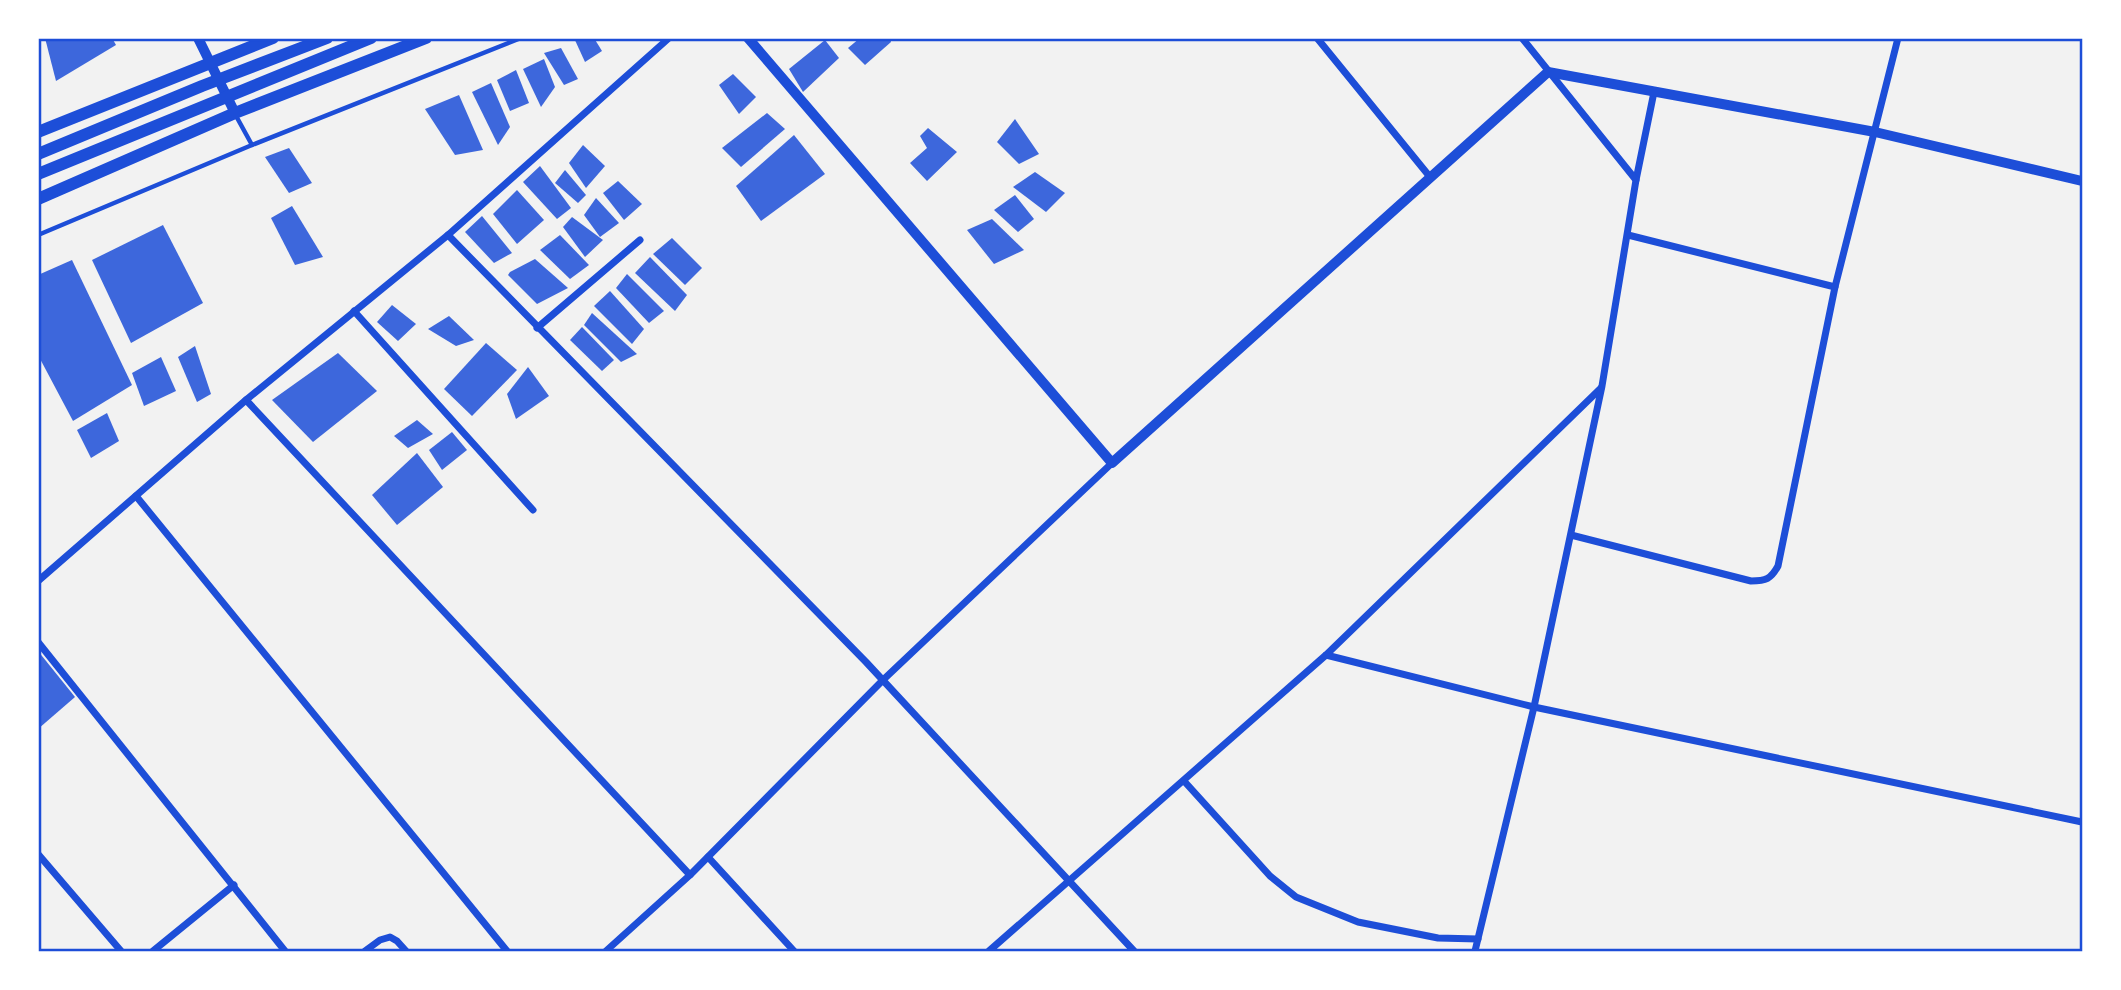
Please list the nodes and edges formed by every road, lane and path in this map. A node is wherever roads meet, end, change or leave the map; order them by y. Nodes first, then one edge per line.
1 (198, 38) edge
2 (273, 38) edge
3 (327, 38) edge
4 (371, 38) edge
5 (426, 38) edge
6 (521, 38) edge
7 (669, 38) edge
8 (748, 38) edge
9 (1317, 38) edge
10 (1522, 38) edge
11 (1898, 38) edge
12 (209, 65) junction
13 (1548, 72) junction
14 (1654, 92) junction
15 (235, 113) junction
16 (38, 132) edge
17 (1875, 132) junction
18 (252, 145) junction
19 (38, 154) edge
20 (38, 174) edge
21 (1430, 177) junction
22 (1636, 180) junction
23 (2082, 181) edge
24 (38, 199) edge
25 (38, 235) edge
26 (448, 235) junction
27 (1628, 235) junction
28 (640, 240) dead end
29 (1835, 287) junction
30 (354, 311) junction
31 (537, 328) junction
32 (1602, 386) junction
33 (246, 400) junction
34 (1112, 463) junction
35 (136, 496) junction
36 (533, 510) dead end
37 (1571, 535) junction
38 (38, 581) edge
39 (38, 642) edge
40 (1326, 654) junction
41 (883, 680) junction
42 (1534, 707) junction
43 (1184, 781) junction
44 (2082, 822) edge
45 (38, 854) edge
46 (708, 857) junction
47 (690, 876) junction
48 (1069, 882) junction
49 (233, 885) junction
50 (1478, 939) junction
51 (121, 951) edge
52 (153, 951) edge
53 (285, 951) edge
54 (365, 951) edge
55 (405, 951) edge
56 (507, 951) edge
57 (606, 951) edge
58 (794, 951) edge
59 (989, 951) edge
60 (1135, 951) edge
61 (1475, 951) edge

1 - 12 street
2 - 12 main road
3 - 19 main road
4 - 20 main road
5 - 15 main road
6 - 18 lane
7 - 26 street
8 - 34 street
9 - 21 street
10 - 13 street
11 - 17 street
12 - 15 street
12 - 16 main road
13 - 14 street
13 - 21 street
13 - 22 street
14 - 17 street
14 - 22 street
15 - 18 lane
15 - 24 main road
17 - 23 street
17 - 29 street
18 - 25 lane
21 - 34 street
22 - 27 street
26 - 30 street
26 - 31 street
27 - 29 street
27 - 32 street
28 - 31 street
29 - 37 street
30 - 33 street
30 - 36 street
31 - 41 street
32 - 37 street
32 - 40 street
33 - 35 street
33 - 47 street
34 - 41 street
35 - 38 street
35 - 56 street
37 - 42 street
39 - 49 street
40 - 42 street
40 - 43 street
41 - 46 street
41 - 48 street
42 - 44 street
42 - 50 street
43 - 48 street
43 - 50 street
45 - 51 street
46 - 47 street
46 - 58 street
47 - 57 street
48 - 59 street
48 - 60 street
49 - 52 street
49 - 53 street
50 - 61 street
54 - 55 street

